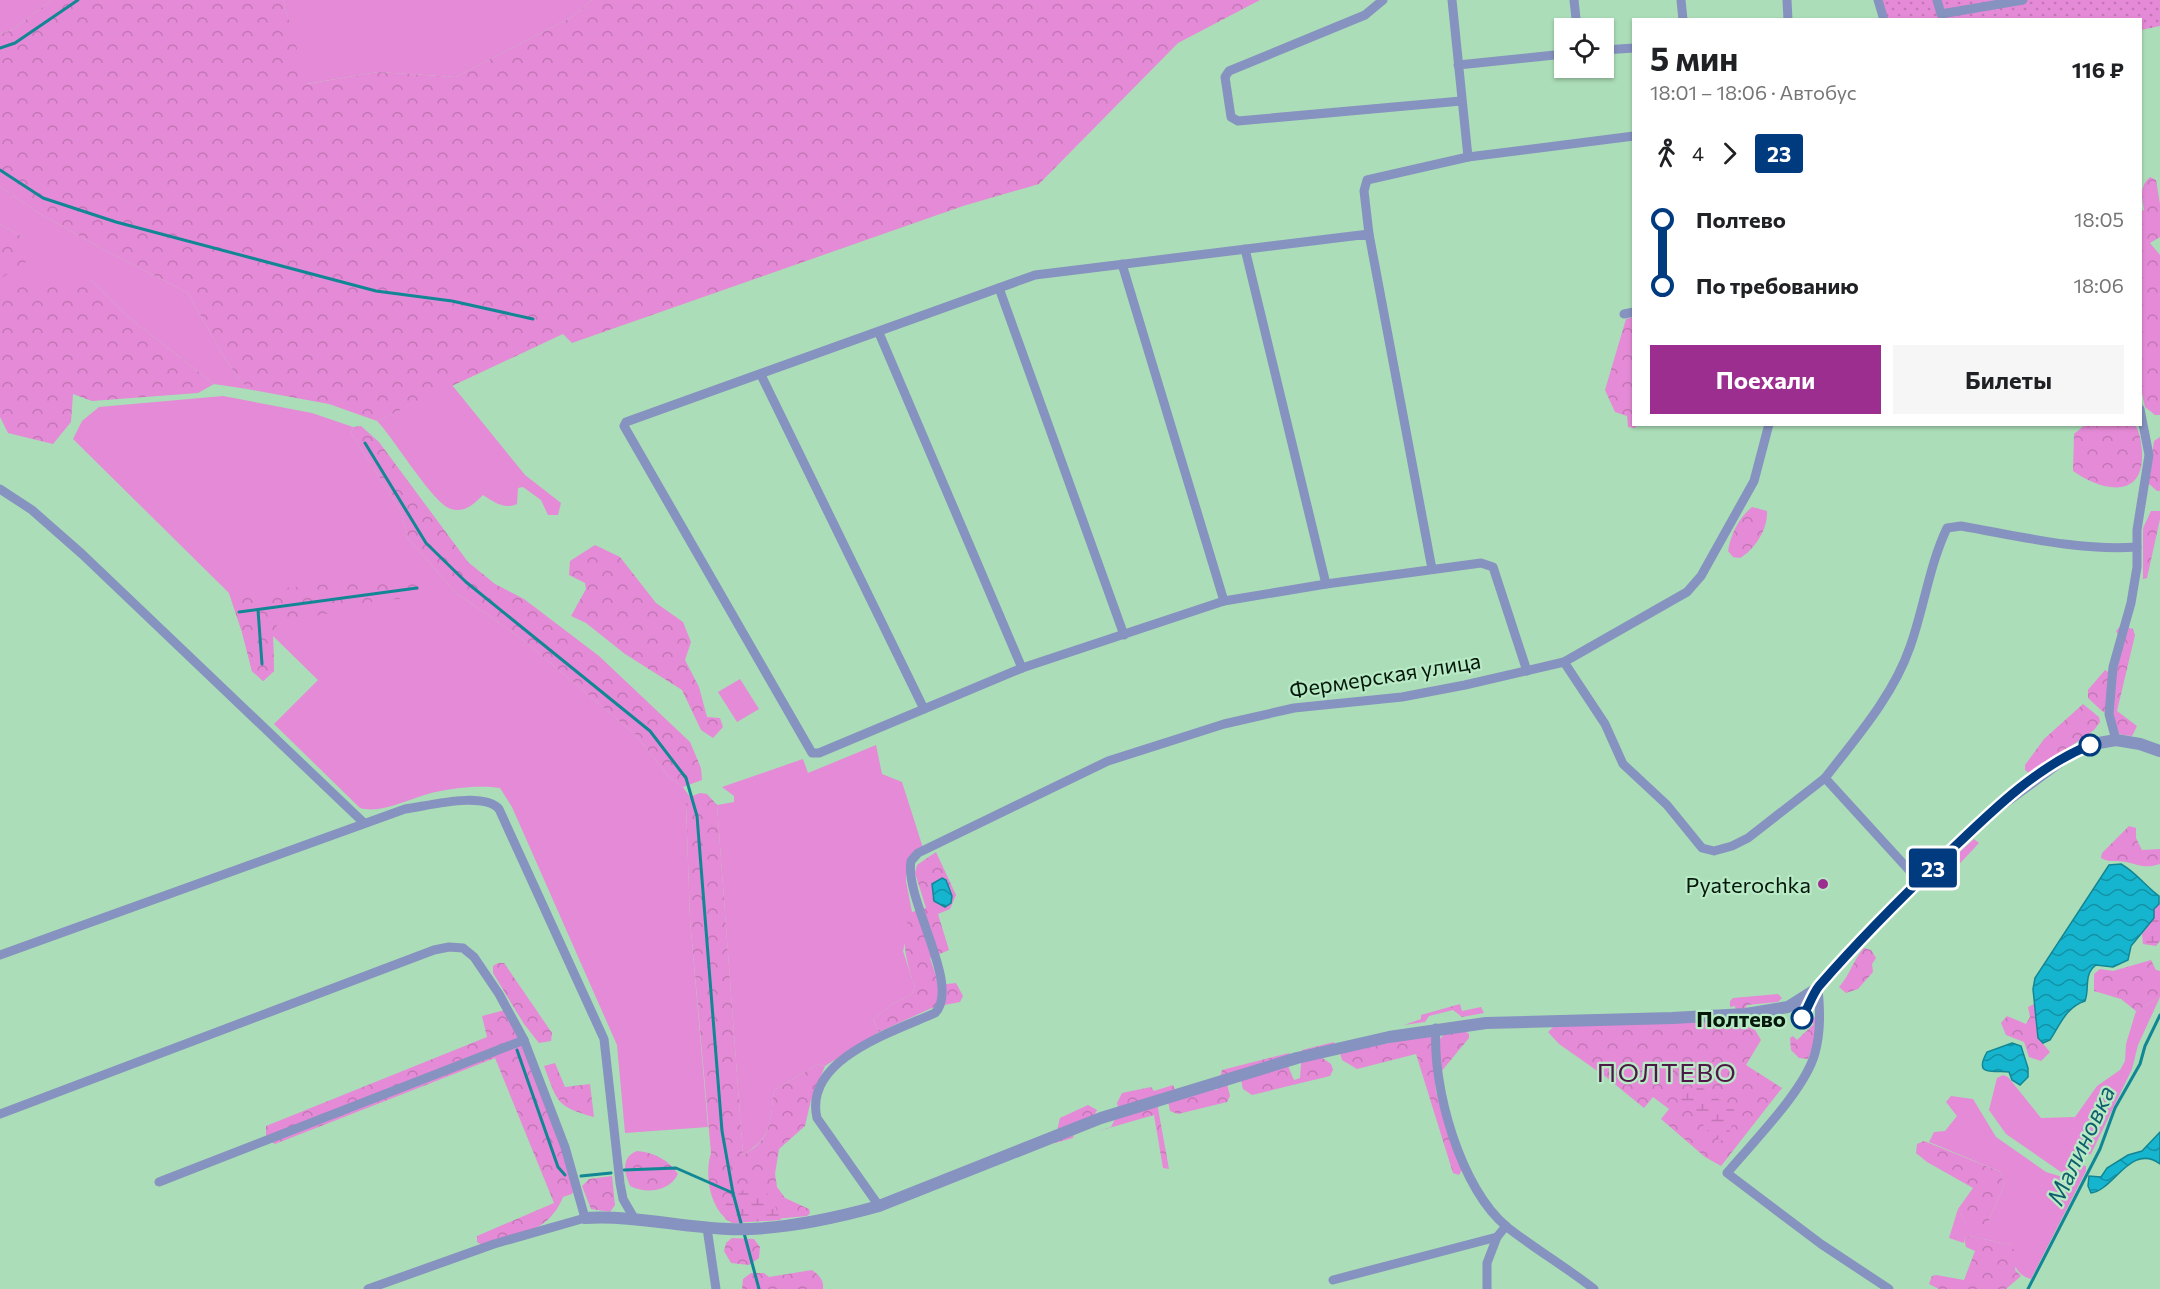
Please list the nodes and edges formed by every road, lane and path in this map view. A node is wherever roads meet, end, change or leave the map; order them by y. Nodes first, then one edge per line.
1 (1383, 0) edge
2 (1452, 0) edge
3 (1574, 0) edge
4 (1681, 0) edge
5 (1787, 0) edge
6 (1878, 0) edge
7 (1937, 0) edge
8 (2023, 0) edge
9 (1576, 18) edge
10 (1683, 18) edge
11 (1788, 18) edge
12 (1883, 18) edge
13 (1632, 48) edge
14 (1614, 49) edge
15 (1554, 55) edge
16 (1458, 65) junction
17 (1461, 100) junction
18 (1632, 136) edge
19 (1468, 157) junction
20 (1370, 234) junction
21 (1245, 249) junction
22 (1122, 264) junction
23 (999, 288) junction
24 (879, 333) junction
25 (761, 375) junction
26 (2142, 419) edge
27 (1768, 426) edge
28 (0, 489) edge
29 (2137, 547) junction
30 (1432, 569) junction
31 (1326, 584) junction
32 (1224, 601) junction
33 (1124, 634) junction
34 (1564, 662) junction
35 (1022, 668) junction
36 (1527, 671) junction
37 (924, 709) junction
38 (2116, 740) junction
39 (2160, 751) edge
40 (1825, 778) junction
41 (363, 822) junction
42 (1919, 881) junction
43 (0, 956) edge
44 (1818, 988) junction
45 (1436, 1028) junction
46 (524, 1040) junction
47 (0, 1114) edge
48 (159, 1182) dead end
49 (879, 1206) junction
50 (585, 1218) junction
51 (634, 1218) junction
52 (1506, 1226) junction
53 (707, 1228) junction
54 (1497, 1237) junction
55 (1333, 1280) dead end
56 (368, 1289) edge
57 (716, 1289) edge
58 (1487, 1289) edge
59 (1594, 1289) edge
60 (1889, 1289) edge

1 - 17 street
2 - 16 street
3 - 9 street
4 - 10 street
5 - 11 street
6 - 12 street
7 - 8 street
13 - 14 street
15 - 16 street
16 - 17 street
17 - 19 street
18 - 19 street
19 - 20 street
20 - 21 street
20 - 30 street
21 - 22 street
21 - 31 street
22 - 23 street
22 - 32 street
23 - 24 street
23 - 33 street
24 - 25 street
24 - 35 street
25 - 37 street
25 - 37 street
26 - 29 street
27 - 34 street, Фермерская улица
28 - 41 street
29 - 38 street
29 - 40 street
30 - 31 street
30 - 36 street
31 - 32 street
32 - 33 street
33 - 35 street
34 - 36 street, Фермерская улица
34 - 40 street
35 - 37 street
36 - 49 street, Фермерская улица
38 - 39 street
38 - 42 street
40 - 42 street
41 - 43 street
41 - 51 street
42 - 44 street
44 - 45 street
44 - 60 street
45 - 49 street
45 - 52 street
46 - 47 street
46 - 48 street
46 - 50 street
49 - 53 street
50 - 51 street
50 - 56 street
51 - 53 street
52 - 54 street
52 - 59 street
53 - 57 street
54 - 55 street
54 - 58 street

